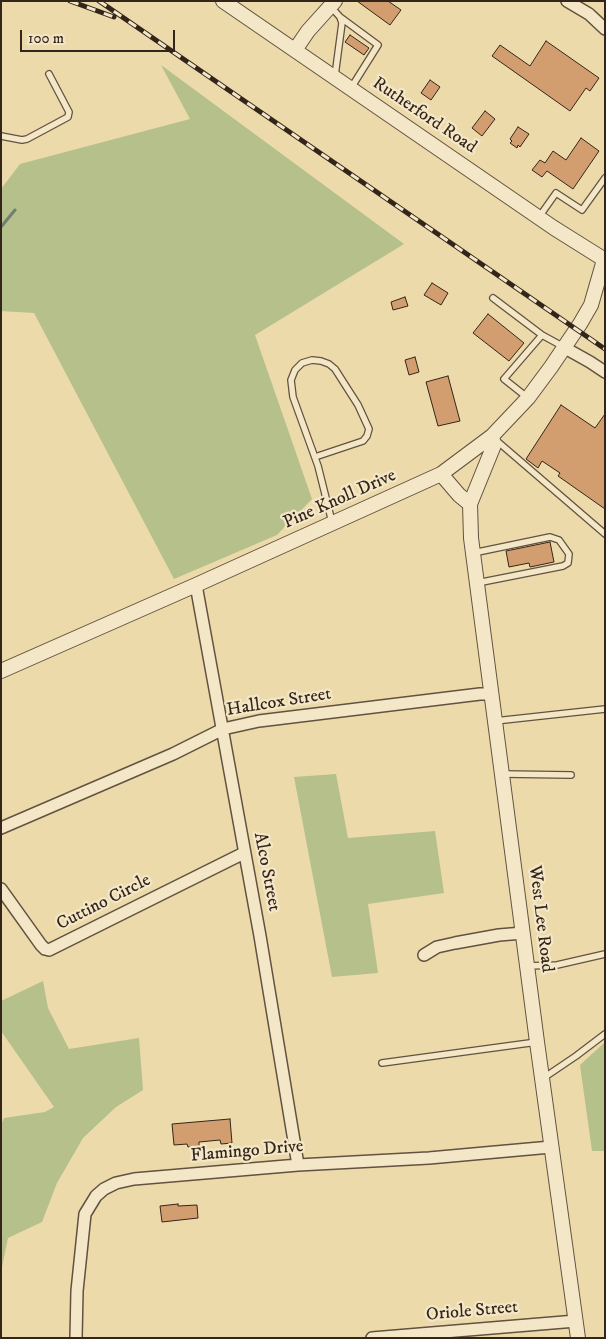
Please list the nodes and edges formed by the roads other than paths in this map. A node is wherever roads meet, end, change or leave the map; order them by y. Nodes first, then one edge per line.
1 (223, 1) edge
2 (567, 1) edge
3 (333, 4) edge
4 (340, 17) junction
5 (605, 29) edge
6 (294, 50) junction
7 (49, 74) dead end
8 (335, 78) junction
9 (350, 88) junction
10 (1, 136) edge
11 (605, 178) edge
12 (539, 218) junction
13 (605, 259) edge
14 (494, 298) dead end
15 (542, 335) junction
16 (565, 348) junction
17 (605, 372) edge
18 (528, 398) junction
19 (492, 436) junction
20 (315, 457) junction
21 (441, 474) junction
22 (470, 504) junction
23 (332, 524) junction
24 (605, 534) edge
25 (473, 553) junction
26 (477, 582) junction
27 (196, 585) junction
28 (1, 671) edge
29 (492, 694) junction
30 (605, 709) edge
31 (496, 721) junction
32 (223, 729) junction
33 (502, 774) junction
34 (571, 775) dead end
35 (1, 828) edge
36 (244, 853) junction
37 (1, 889) edge
38 (523, 934) junction
39 (605, 954) edge
40 (424, 955) dead end
41 (527, 966) junction
42 (605, 1034) edge
43 (537, 1042) junction
44 (382, 1063) dead end
45 (542, 1079) junction
46 (551, 1147) junction
47 (298, 1165) junction
48 (576, 1321) junction
49 (76, 1338) edge
50 (372, 1338) edge
51 (578, 1338) edge

1 - 6 street, Rutherford Road
2 - 5 street
3 - 4 lane
3 - 6 street
4 - 8 lane
4 - 9 lane
6 - 8 street, Rutherford Road
7 - 10 lane
8 - 9 street, Rutherford Road
9 - 12 street, Rutherford Road
11 - 12 lane
12 - 13 street, Rutherford Road
13 - 16 street, Pine Knoll Drive
14 - 15 lane
15 - 16 lane
15 - 18 lane
16 - 17 street
16 - 18 street, Pine Knoll Drive
18 - 19 street, Pine Knoll Drive
19 - 21 street, Pine Knoll Drive
19 - 22 street, West Lee Road
19 - 24 lane
20 - 20 lane
20 - 23 lane
21 - 22 street
21 - 23 street, Pine Knoll Drive
22 - 25 street, West Lee Road
23 - 27 street, Pine Knoll Drive
25 - 26 street, West Lee Road
25 - 26 lane
26 - 29 street, West Lee Road
27 - 28 street, Pine Knoll Drive
27 - 32 street, Alco Street
29 - 31 street, West Lee Road
29 - 32 street, Hallcox Street
30 - 31 lane
31 - 33 street, West Lee Road
32 - 35 street, Hallcox Street
32 - 36 street, Alco Street
33 - 34 lane
33 - 38 street, West Lee Road
36 - 37 street, Cuttino Circle
36 - 47 street, Alco Street
38 - 40 street
38 - 41 street, West Lee Road
39 - 41 lane
41 - 43 street, West Lee Road
42 - 45 lane
43 - 44 lane
43 - 45 street, West Lee Road
45 - 46 street, West Lee Road
46 - 47 street, Flamingo Drive
46 - 48 street, West Lee Road
47 - 49 street, Flamingo Drive
48 - 50 street, Oriole Street
48 - 51 street, West Lee Road

